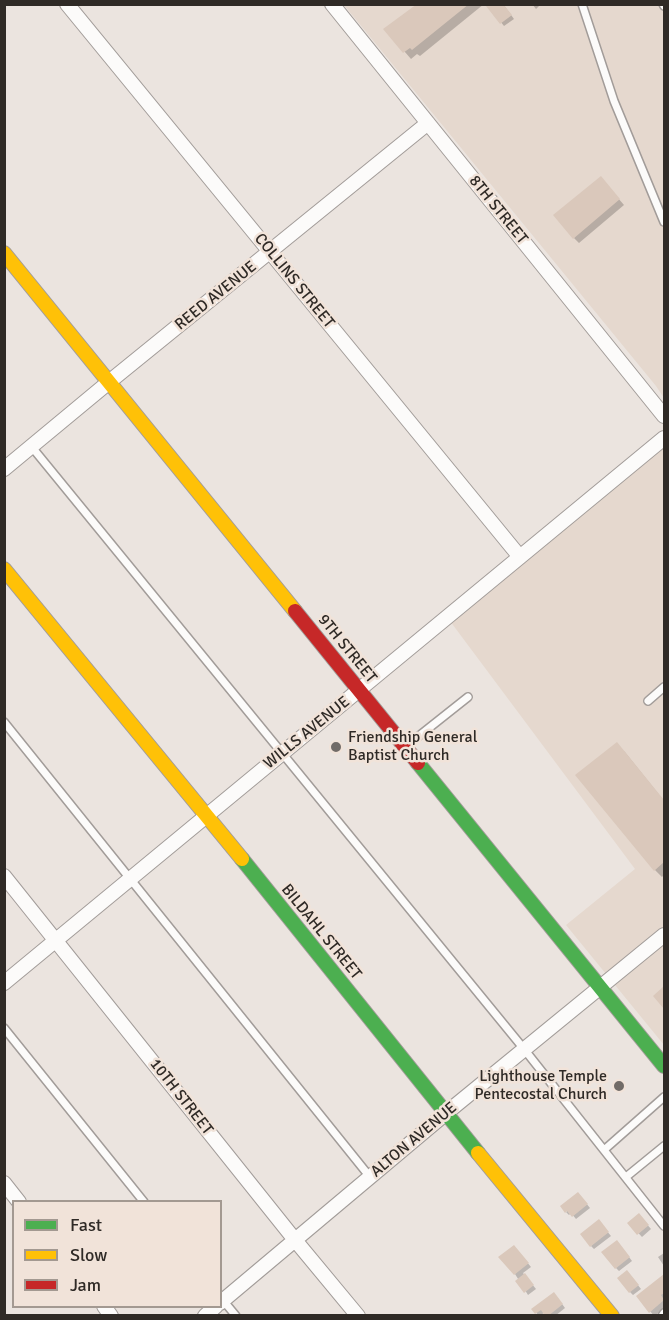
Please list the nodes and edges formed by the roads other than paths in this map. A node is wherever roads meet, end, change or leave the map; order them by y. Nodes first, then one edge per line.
1 (67, 4) edge
2 (332, 4) edge
3 (582, 4) edge
4 (428, 123) junction
5 (664, 222) edge
6 (270, 252) junction
7 (4, 253) edge
8 (109, 381) junction
9 (664, 416) edge
10 (664, 438) edge
11 (31, 446) junction
12 (4, 469) edge
13 (520, 557) junction
14 (4, 569) edge
15 (664, 687) edge
16 (359, 690) junction
17 (468, 697) dead end
18 (648, 701) dead end
19 (4, 722) edge
20 (405, 747) junction
21 (283, 753) junction
22 (207, 816) junction
23 (4, 876) edge
24 (131, 879) junction
25 (664, 935) edge
26 (56, 940) junction
27 (4, 983) edge
28 (600, 987) junction
29 (4, 1028) edge
30 (524, 1049) junction
31 (664, 1066) edge
32 (664, 1097) edge
33 (445, 1114) junction
34 (664, 1146) edge
35 (604, 1150) junction
36 (370, 1177) junction
37 (626, 1177) junction
38 (4, 1183) edge
39 (17, 1200) edge
40 (142, 1200) edge
41 (664, 1226) edge
42 (295, 1240) junction
43 (222, 1300) edge
44 (222, 1304) edge
45 (236, 1316) edge
46 (358, 1316) edge
47 (612, 1316) edge

1 - 6 street, COLLINS STREET
2 - 4 street, 8TH STREET
3 - 5 lane
4 - 6 street, REED AVENUE
4 - 9 street, 8TH STREET
6 - 8 street, REED AVENUE
6 - 13 street, COLLINS STREET
7 - 8 street, 9TH STREET
8 - 11 street, REED AVENUE
8 - 16 street, 9TH STREET
10 - 13 street, WILLS AVENUE
11 - 12 street, REED AVENUE
11 - 21 lane
13 - 16 street, WILLS AVENUE
14 - 22 street, BILDAHL STREET
15 - 18 lane
16 - 20 street, 9TH STREET
16 - 21 street, WILLS AVENUE
17 - 20 lane
19 - 24 lane
20 - 28 street, 9TH STREET
21 - 22 street, WILLS AVENUE
21 - 30 lane
22 - 24 street, WILLS AVENUE
22 - 33 street, BILDAHL STREET
23 - 26 street, 10TH STREET
24 - 26 street, WILLS AVENUE
24 - 36 lane
25 - 28 street, ALTON AVENUE
26 - 27 street, WILLS AVENUE
26 - 42 street, 10TH STREET
28 - 30 street, ALTON AVENUE
28 - 31 street, 9TH STREET
29 - 40 lane
30 - 33 street, ALTON AVENUE
30 - 35 lane
32 - 35 lane
33 - 36 street, ALTON AVENUE
33 - 47 street, BILDAHL STREET
34 - 37 lane
35 - 37 lane
36 - 42 street, ALTON AVENUE
37 - 41 lane
38 - 39 street
42 - 43 street, ALTON AVENUE
42 - 46 street, 10TH STREET
44 - 45 lane

